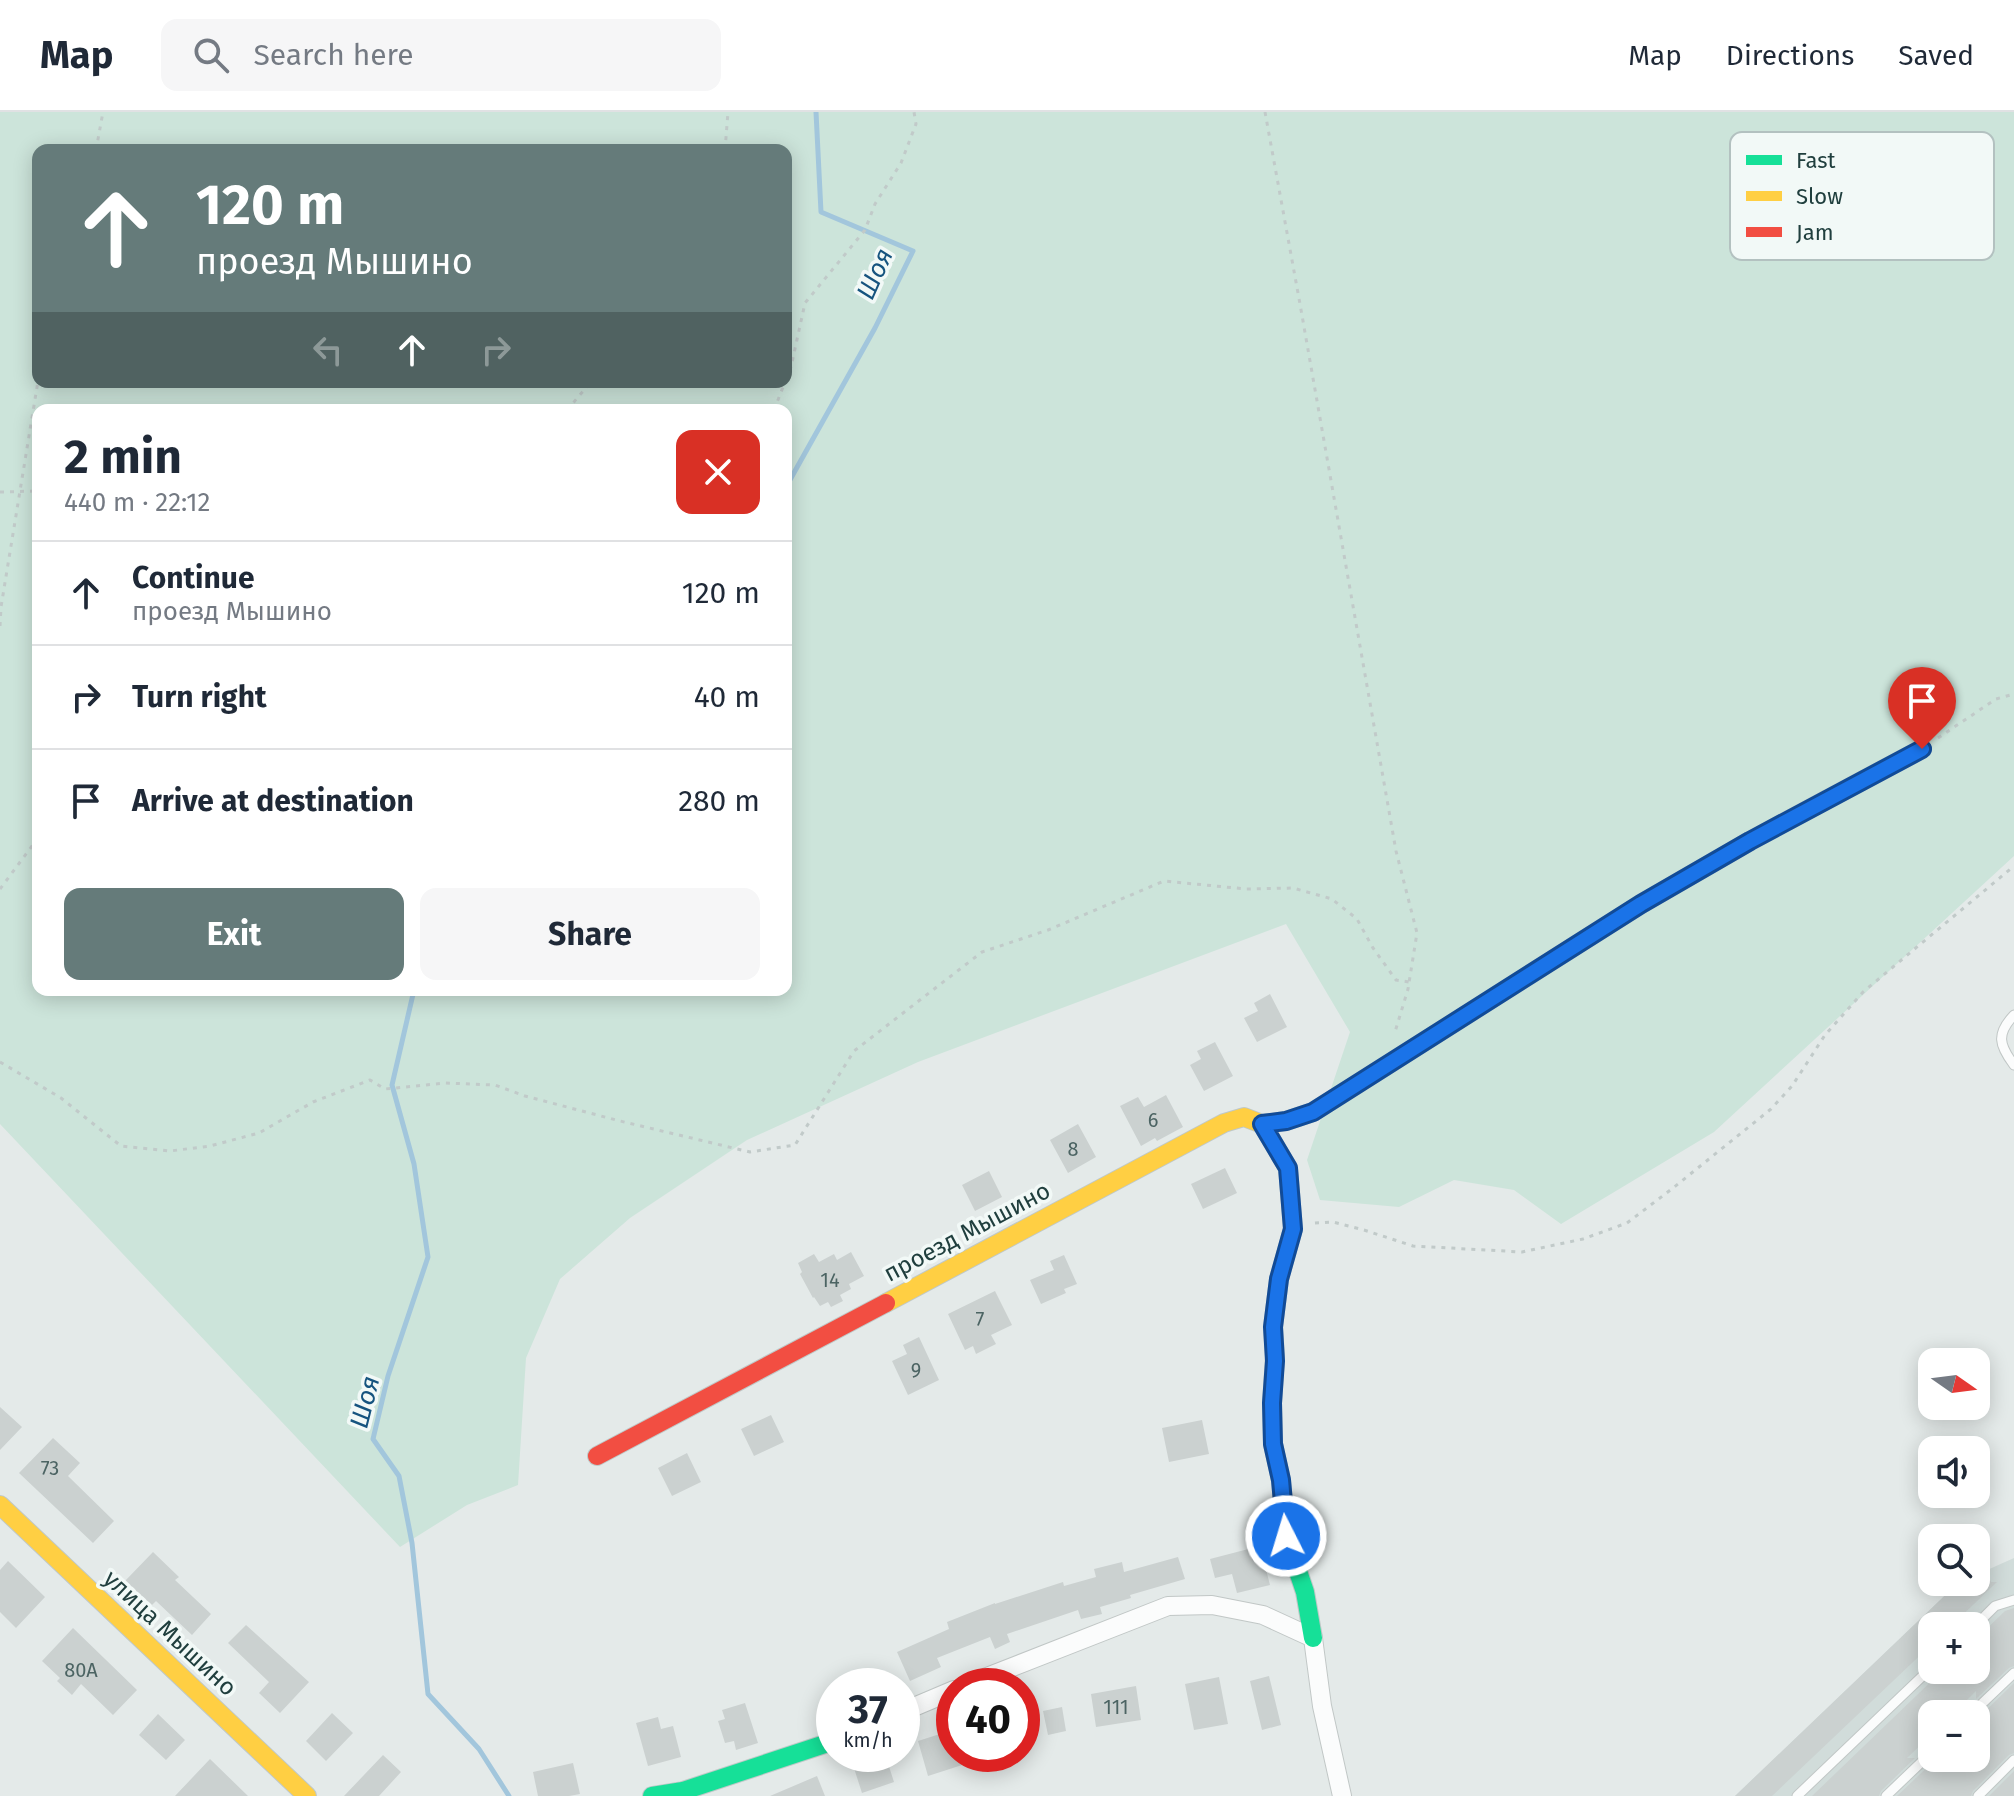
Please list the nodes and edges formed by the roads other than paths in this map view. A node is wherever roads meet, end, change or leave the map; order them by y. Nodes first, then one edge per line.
1 (1922, 749) road end
2 (2014, 1015) edge
3 (2014, 1065) edge
4 (1262, 1124) junction
5 (597, 1456) dead end
6 (0, 1505) edge
7 (2014, 1600) edge
8 (1989, 1612) edge
9 (1313, 1638) junction
10 (1010, 1668) edge
11 (2014, 1673) edge
12 (1918, 1680) edge
13 (1986, 1700) edge
14 (816, 1747) edge
15 (2014, 1760) edge
16 (1918, 1765) edge
17 (307, 1796) edge
18 (652, 1796) edge
19 (1342, 1796) edge
20 (1797, 1796) edge
21 (1886, 1796) edge
22 (1978, 1796) edge

1 - 4 street, проезд Мышино
2 - 3 lane
4 - 5 street, проезд Мышино
4 - 9 street
6 - 17 street, улица Мышино
7 - 8 lane
9 - 10 street
9 - 19 street
11 - 13 lane
12 - 20 lane
14 - 18 street
15 - 22 lane
16 - 21 lane

